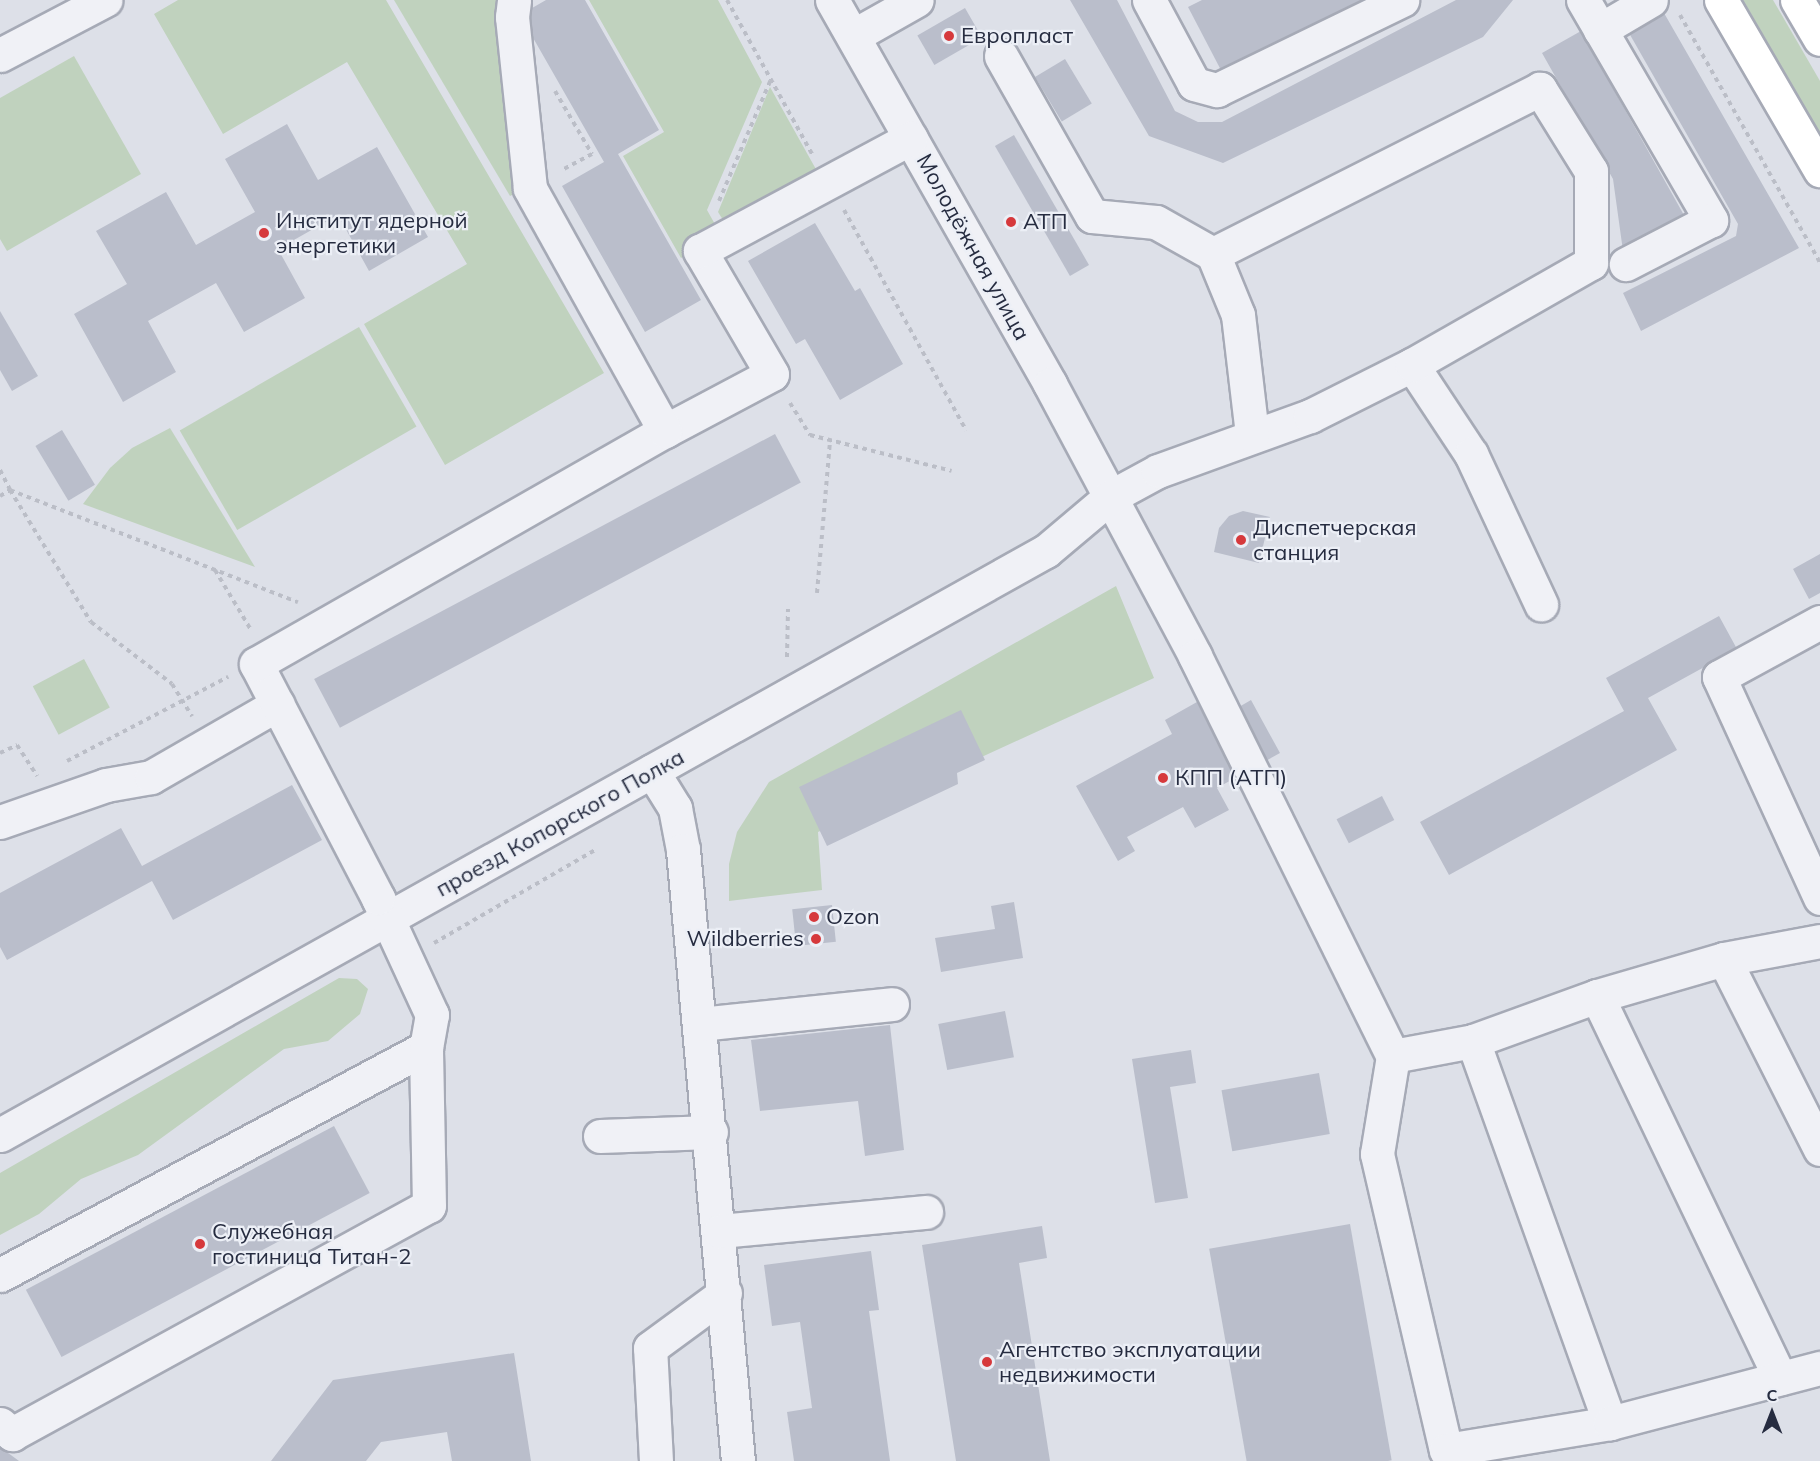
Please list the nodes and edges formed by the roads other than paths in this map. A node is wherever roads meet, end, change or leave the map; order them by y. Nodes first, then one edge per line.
1 (105, 0) edge
2 (514, 0) edge
3 (832, 0) edge
4 (917, 0) edge
5 (1150, 0) edge
6 (1402, 0) edge
7 (1583, 0) edge
8 (1721, 0) edge
9 (1797, 0) edge
10 (1664, 5) edge
11 (1600, 30) junction
12 (853, 36) junction
13 (1820, 39) edge
14 (3, 44) edge
15 (1001, 56) dead end
16 (911, 138) junction
17 (1820, 170) edge
18 (1213, 254) junction
19 (1626, 264) dead end
20 (1412, 365) junction
21 (665, 431) junction
22 (1252, 435) junction
23 (1110, 497) junction
24 (1541, 604) dead end
25 (1820, 622) edge
26 (278, 704) junction
27 (652, 771) junction
28 (0, 822) edge
29 (1820, 898) edge
30 (388, 920) junction
31 (1820, 941) edge
32 (1724, 959) junction
33 (1597, 996) junction
34 (892, 1004) dead end
35 (700, 1024) junction
36 (1473, 1041) junction
37 (426, 1047) junction
38 (1393, 1056) junction
39 (711, 1132) junction
40 (0, 1135) edge
41 (600, 1136) dead end
42 (1820, 1149) edge
43 (926, 1212) dead end
44 (720, 1231) junction
45 (0, 1275) edge
46 (725, 1293) junction
47 (1820, 1368) edge
48 (1780, 1378) junction
49 (0, 1424) edge
50 (1610, 1424) junction
51 (656, 1461) edge
52 (738, 1461) edge

1 - 14 street
2 - 21 street
3 - 12 street, Молодёжная улица
4 - 12 street
5 - 6 street
7 - 11 street
8 - 17 main road
9 - 13 main road
10 - 11 street
11 - 19 street
12 - 16 street, Молодёжная улица
15 - 18 street
16 - 21 street
16 - 23 street, Молодёжная улица
18 - 20 street, проезд Копорского Полка
18 - 22 street
20 - 22 street, проезд Копорского Полка
20 - 24 street
21 - 26 street
22 - 23 street, проезд Копорского Полка
23 - 27 street, проезд Копорского Полка
23 - 38 street, Молодёжная улица
25 - 29 street
26 - 28 street
26 - 30 street
27 - 30 street, проезд Копорского Полка
27 - 35 street
30 - 37 street
30 - 40 street, проезд Копорского Полка
31 - 32 street
32 - 33 street
32 - 42 street
33 - 36 street
33 - 48 street
34 - 35 street
35 - 39 street
36 - 38 street
36 - 50 street
37 - 45 street
37 - 49 street
38 - 50 street
39 - 41 street
39 - 44 street
43 - 44 street
44 - 46 street
46 - 51 street
46 - 52 street
47 - 48 street
48 - 50 street

